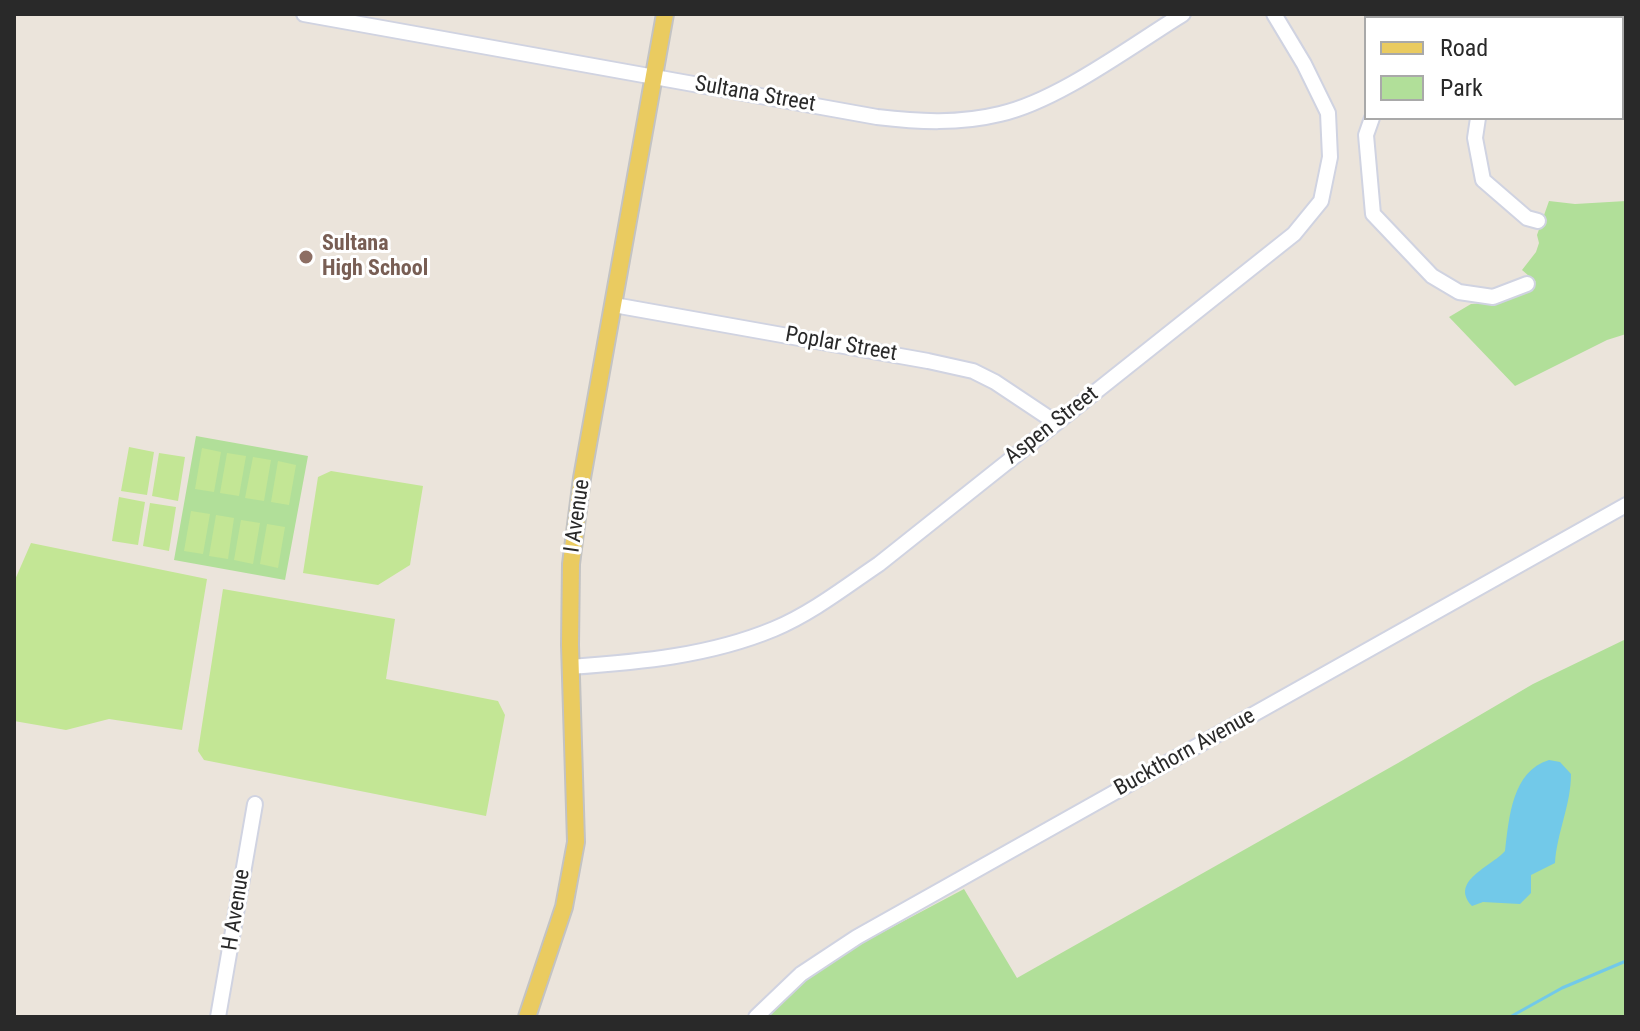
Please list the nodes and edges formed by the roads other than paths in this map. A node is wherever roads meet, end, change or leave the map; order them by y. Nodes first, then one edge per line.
1 (304, 14) edge
2 (665, 14) edge
3 (1183, 14) edge
4 (1274, 14) edge
5 (360, 19) edge
6 (654, 77) junction
7 (1371, 120) edge
8 (1478, 120) edge
9 (1538, 221) dead end
10 (1527, 284) dead end
11 (614, 305) junction
12 (1055, 422) junction
13 (1626, 505) edge
14 (570, 667) junction
15 (255, 804) dead end
16 (218, 1017) edge
17 (527, 1017) edge
18 (756, 1017) edge

1 - 5 street, Sultana Street
2 - 6 main road, I Avenue
3 - 6 street, Sultana Street
4 - 12 street, Aspen Street
5 - 6 street, Sultana Street
6 - 11 main road, I Avenue
7 - 10 street
8 - 9 street
11 - 12 street, Poplar Street
11 - 14 main road, I Avenue
12 - 14 street, Aspen Street
13 - 18 street, Buckthorn Avenue
14 - 17 main road, I Avenue
15 - 16 street, H Avenue

